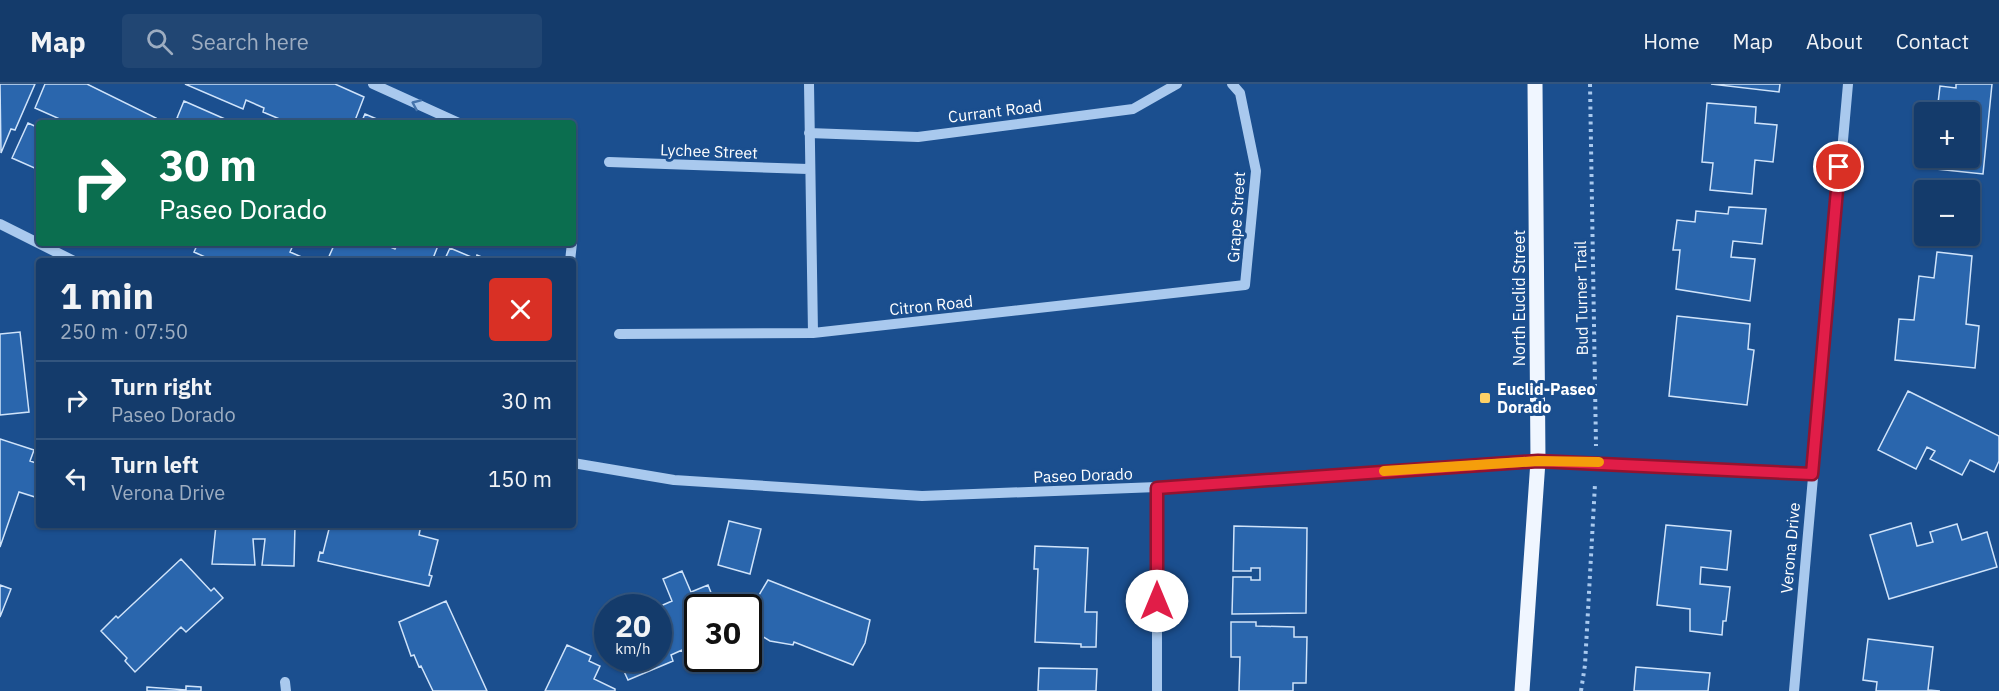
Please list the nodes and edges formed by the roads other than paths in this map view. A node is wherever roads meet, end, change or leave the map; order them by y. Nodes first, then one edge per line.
1 (373, 84) edge
2 (809, 84) edge
3 (1177, 84) edge
4 (1232, 84) edge
5 (1535, 84) edge
6 (1848, 84) edge
7 (1243, 88) edge
8 (452, 120) edge
9 (810, 133) junction
10 (609, 162) dead end
11 (808, 169) junction
12 (0, 224) edge
13 (36, 242) edge
14 (44, 246) edge
15 (68, 258) edge
16 (1245, 285) joint
17 (813, 333) junction
18 (619, 334) dead end
19 (1538, 461) junction
20 (576, 464) edge
21 (1812, 474) junction
22 (1157, 488) junction
23 (1156, 691) edge
24 (1522, 691) edge
25 (1794, 691) edge

8 -> 1 street
2 - 9 street
3 - 9 street, Currant Road
4 - 7 street, Grape Street
5 - 19 main road, North Euclid Street
6 - 21 street, Verona Drive
7 - 16 street, Grape Street
9 - 11 street
10 - 11 street, Lychee Street
11 - 17 street
12 - 13 street
14 - 15 street
16 - 17 street, Citron Road
17 - 18 street, Citron Road
19 - 21 street, Paseo Dorado
19 - 22 street, Paseo Dorado
19 - 24 main road, North Euclid Street
20 - 22 street, Paseo Dorado
21 - 25 street, Verona Drive
22 - 23 street

